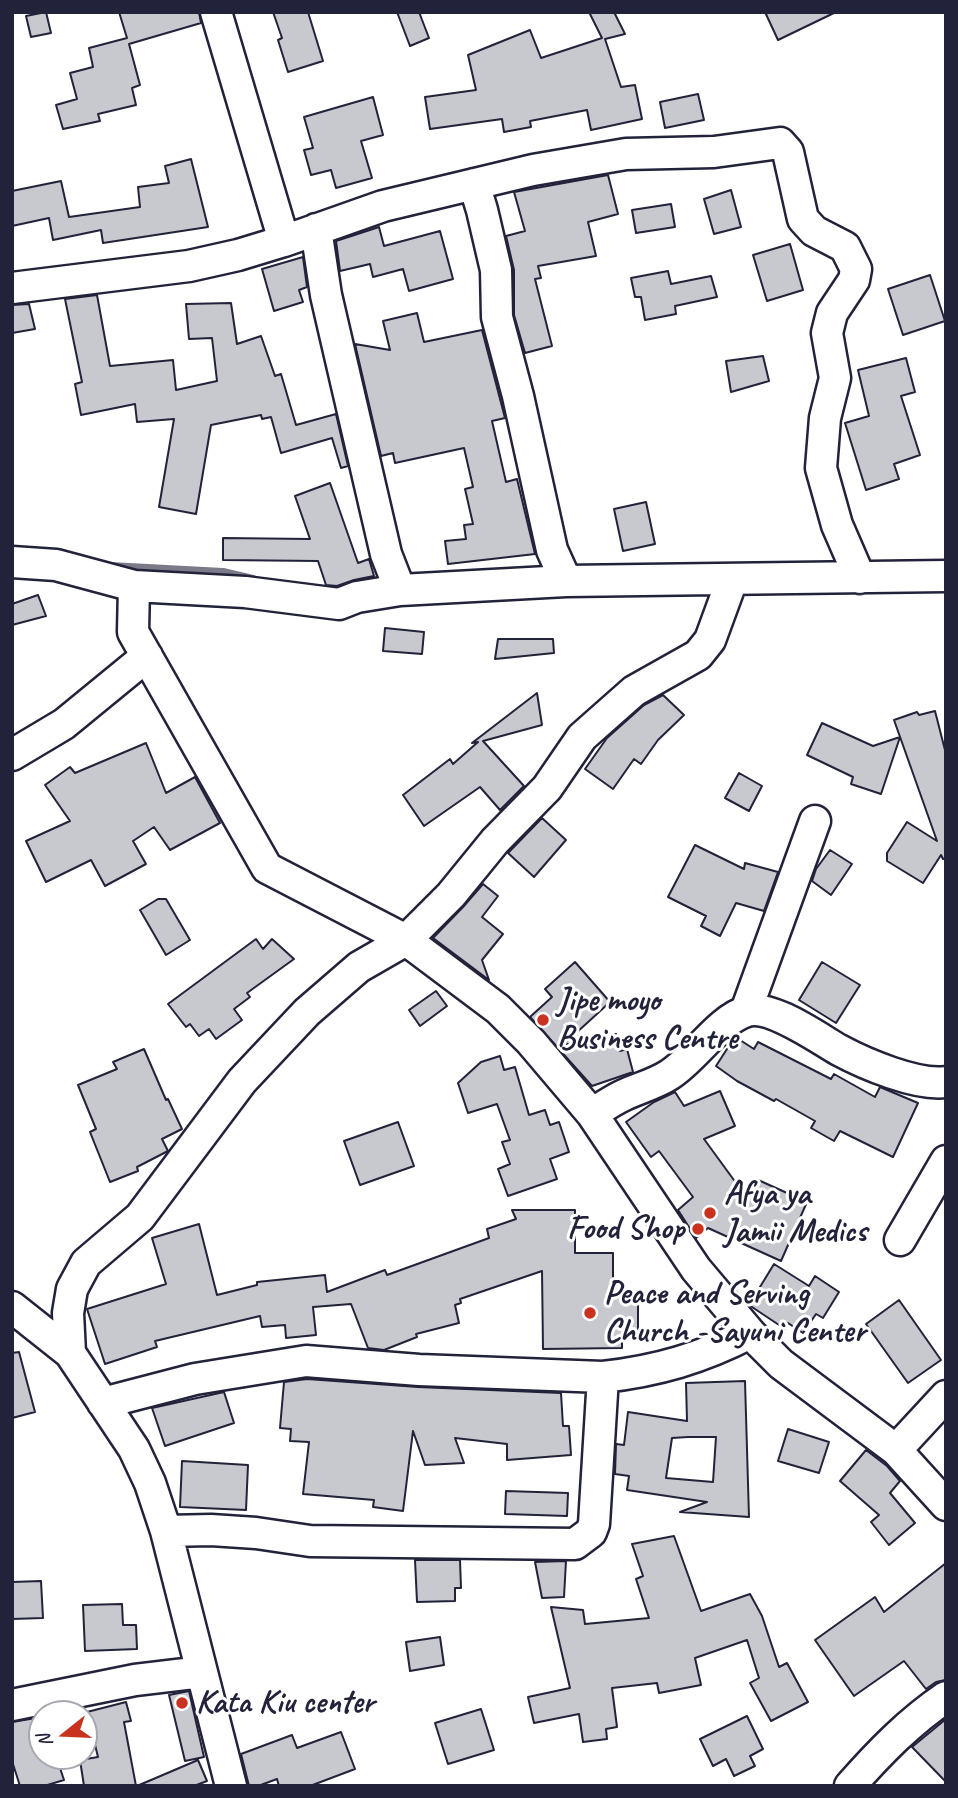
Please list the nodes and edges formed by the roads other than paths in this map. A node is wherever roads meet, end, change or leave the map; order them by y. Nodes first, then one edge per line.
1 (216, 12) edge
2 (474, 184) junction
3 (316, 229) junction
4 (284, 241) junction
5 (12, 288) edge
6 (12, 562) edge
7 (946, 576) edge
8 (860, 578) junction
9 (566, 580) junction
10 (732, 580) junction
11 (134, 586) junction
12 (400, 590) junction
13 (147, 656) junction
14 (12, 755) edge
15 (815, 821) dead end
16 (406, 940) junction
17 (746, 1011) junction
18 (946, 1082) edge
19 (592, 1114) junction
20 (946, 1161) edge
21 (900, 1240) dead end
22 (12, 1307) edge
23 (750, 1333) junction
24 (70, 1353) junction
25 (603, 1377) junction
26 (946, 1396) edge
27 (103, 1403) junction
28 (895, 1450) junction
29 (946, 1505) edge
30 (166, 1531) junction
31 (202, 1672) junction
32 (946, 1697) edge
33 (12, 1705) edge
34 (231, 1786) edge
35 (850, 1786) edge

1 - 4 street
2 - 3 street
2 - 8 street
2 - 9 street
3 - 4 street
3 - 12 street
4 - 5 street
6 - 11 street
7 - 8 street
8 - 10 street
9 - 10 street
9 - 12 street
10 - 16 street
11 - 12 street
11 - 13 street
13 - 14 street
13 - 16 street
15 - 17 street
16 - 19 street
16 - 24 street
17 - 18 street
17 - 19 street
19 - 23 street
20 - 21 street
22 - 24 street
23 - 25 street
23 - 28 street
24 - 27 street
25 - 27 street
25 - 30 street
26 - 28 street
27 - 30 street
28 - 29 street
30 - 31 street
31 - 33 street
31 - 34 street
32 - 35 street

